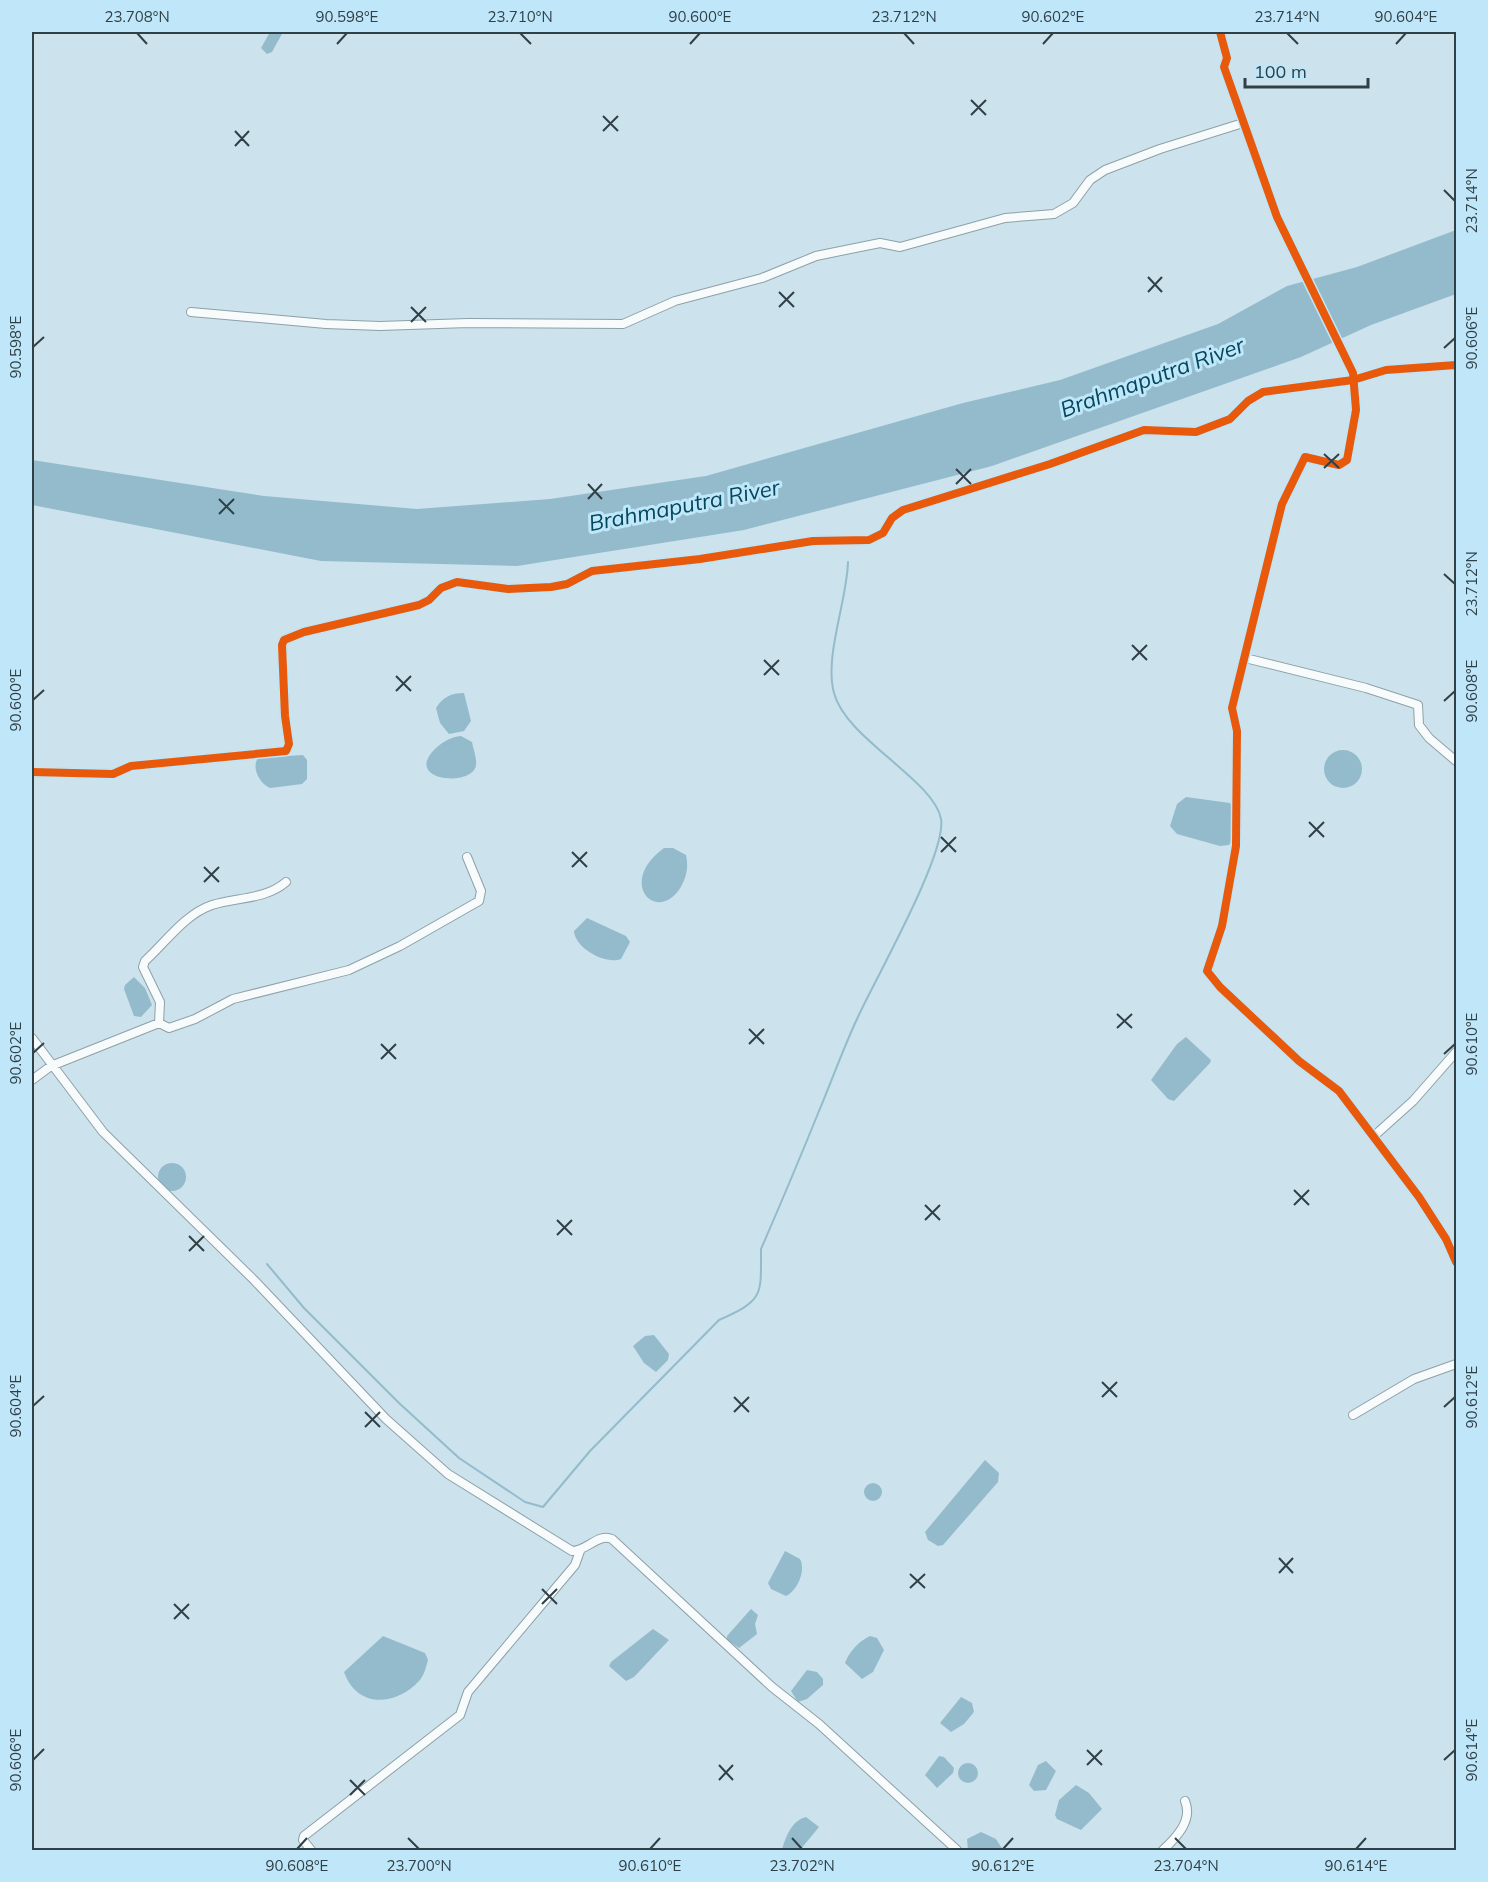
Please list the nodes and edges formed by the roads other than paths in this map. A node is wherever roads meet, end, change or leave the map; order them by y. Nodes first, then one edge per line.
1 (1220, 32) edge
2 (1243, 123) junction
3 (191, 312) dead end
4 (1456, 365) edge
5 (1353, 377) junction
6 (1245, 658) junction
7 (1456, 761) edge
8 (32, 772) edge
9 (467, 857) dead end
10 (286, 882) dead end
11 (159, 1023) junction
12 (32, 1038) edge
13 (1456, 1052) edge
14 (51, 1066) junction
15 (32, 1080) edge
16 (1374, 1136) junction
17 (1456, 1262) edge
18 (1456, 1364) edge
19 (1353, 1415) dead end
20 (580, 1551) junction
21 (1185, 1801) dead end
22 (311, 1851) edge
23 (957, 1851) edge
24 (1163, 1851) edge

1 - 2 street
2 - 3 street
2 - 5 street
4 - 5 street
5 - 6 street
5 - 8 street
6 - 7 street
6 - 16 street
9 - 11 street
10 - 11 street
11 - 14 street
12 - 14 street
13 - 16 street
14 - 15 street
14 - 20 street
16 - 17 street
18 - 19 street
20 - 22 street
20 - 23 street
21 - 24 street

